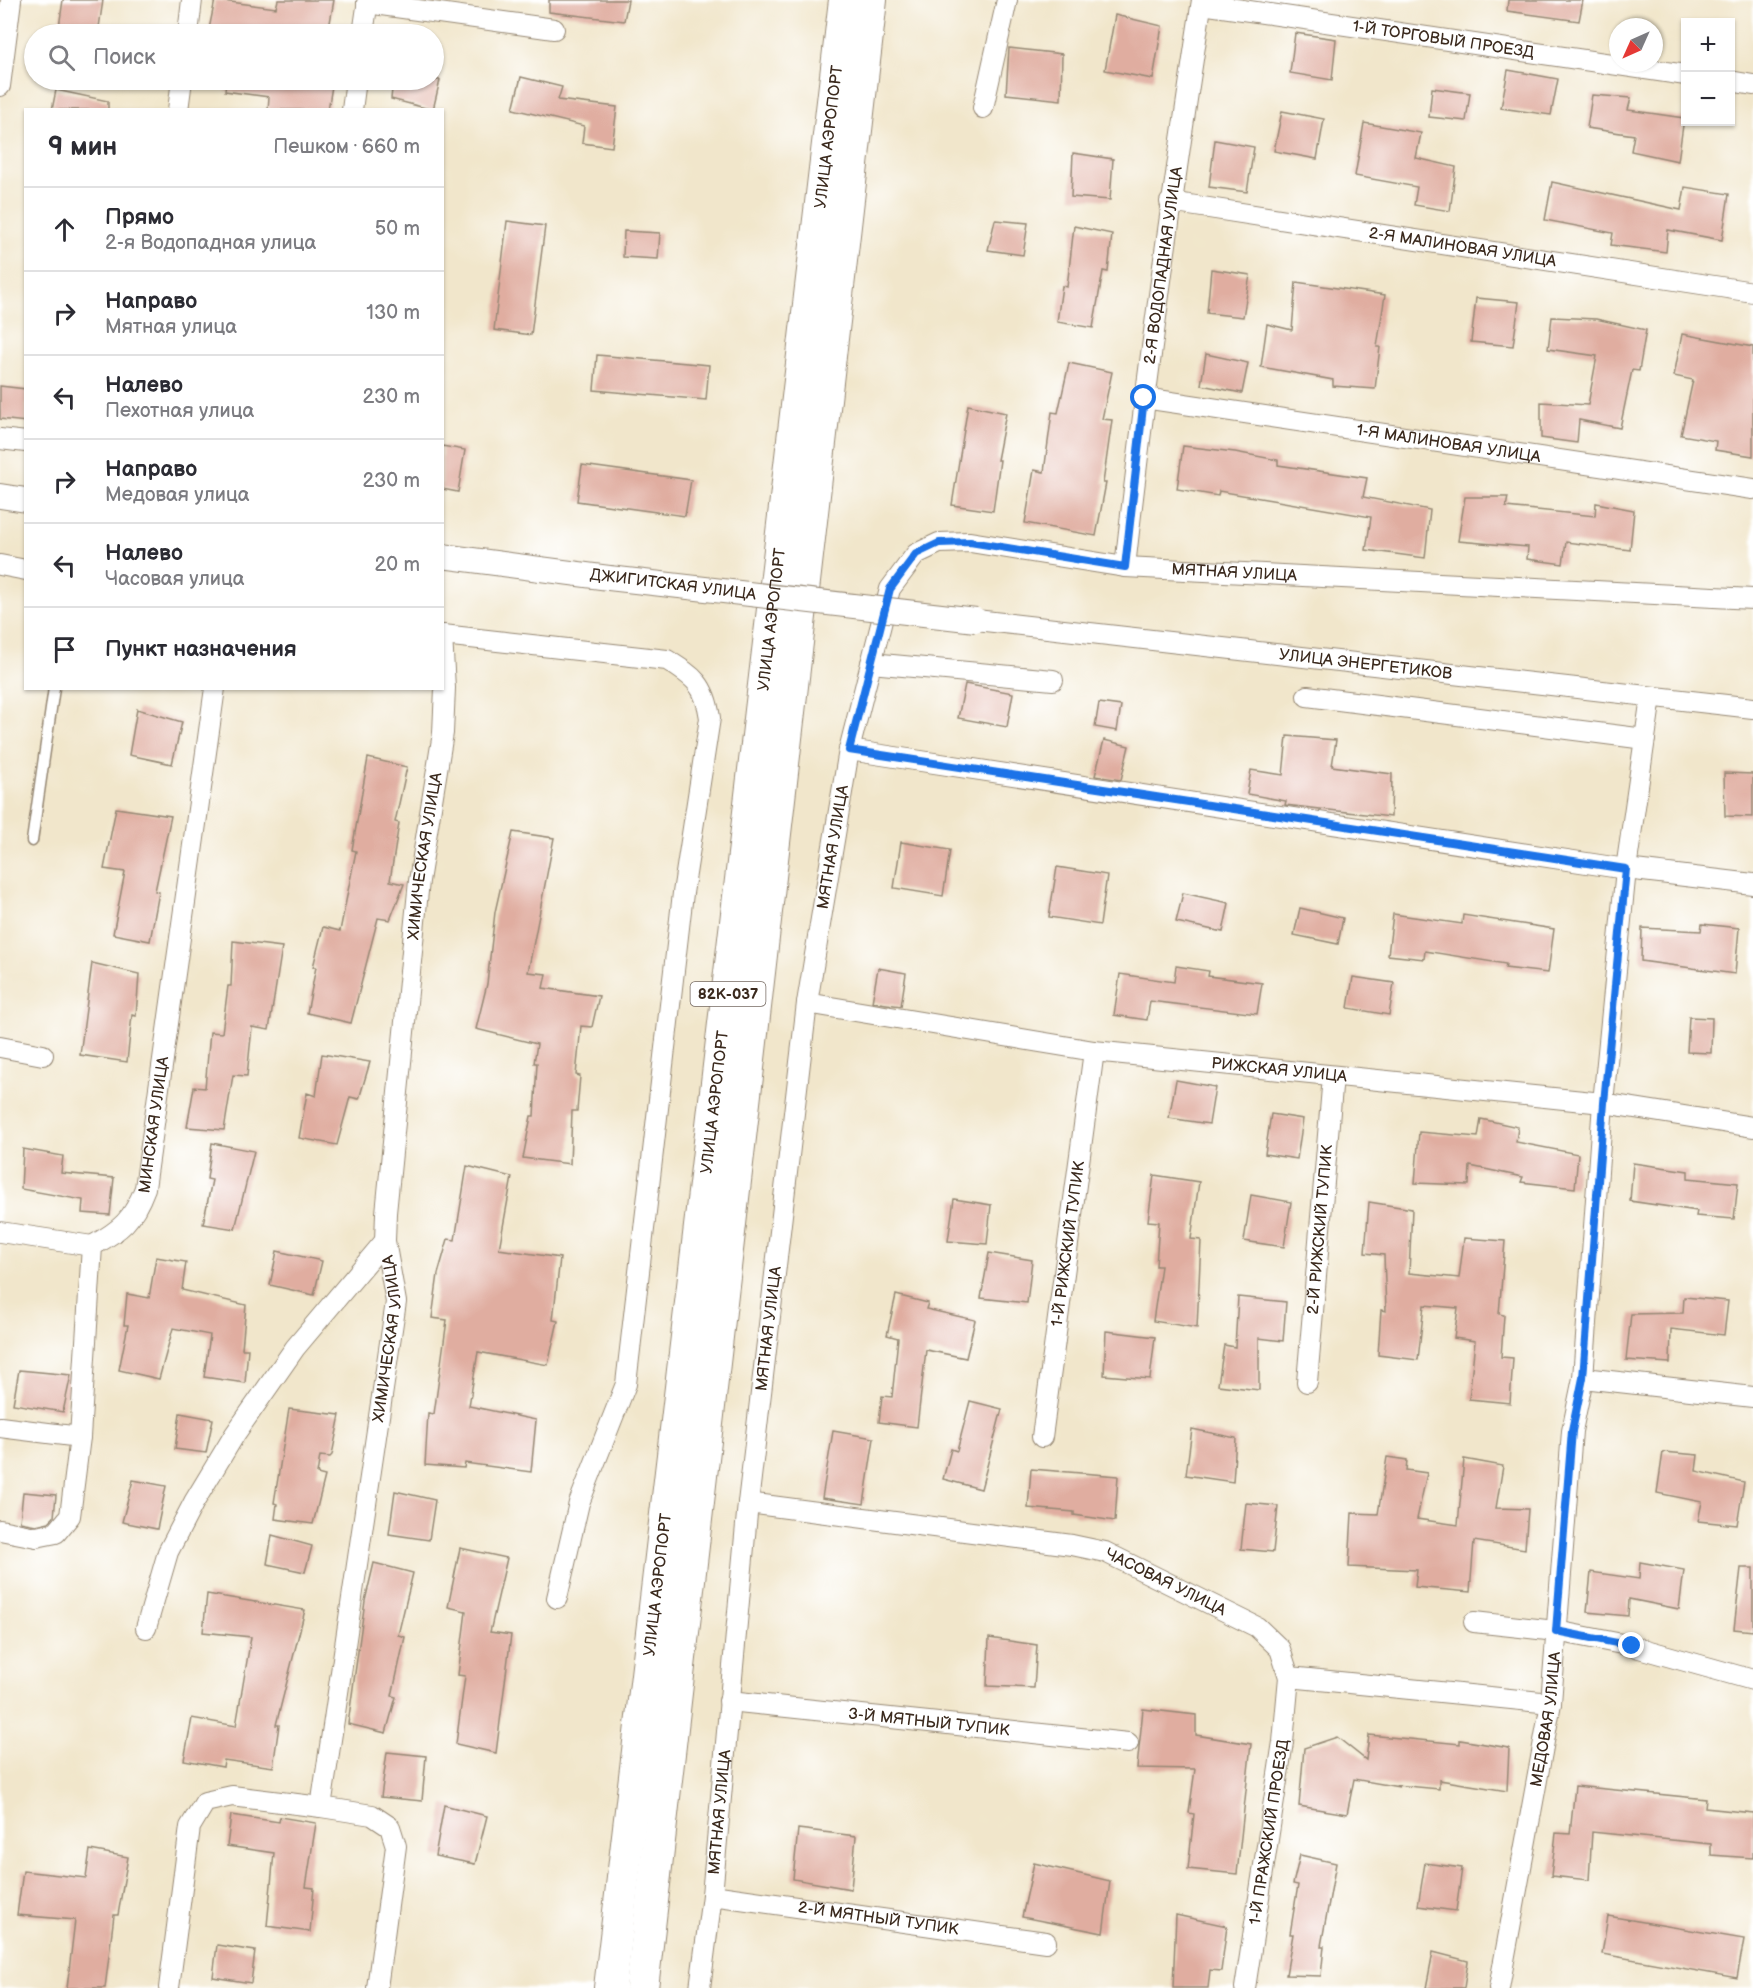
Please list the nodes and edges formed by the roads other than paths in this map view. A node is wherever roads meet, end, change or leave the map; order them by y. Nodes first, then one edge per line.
1 (11, 0) edge
2 (192, 0) edge
3 (845, 0) edge
4 (871, 0) edge
5 (1007, 0) edge
6 (367, 1) edge
7 (1202, 2) edge
8 (189, 24) edge
9 (364, 24) edge
10 (554, 29) dead end
11 (1681, 74) edge
12 (1735, 82) edge
13 (1753, 85) edge
14 (0, 86) edge
15 (181, 90) edge
16 (355, 90) edge
17 (178, 108) edge
18 (352, 108) edge
19 (983, 108) dead end
20 (1170, 202) junction
21 (1753, 292) edge
22 (1144, 398) junction
23 (0, 439) edge
24 (24, 442) edge
25 (1753, 489) edge
26 (0, 496) edge
27 (24, 500) edge
28 (444, 556) edge
29 (0, 565) edge
30 (1125, 567) junction
31 (24, 570) edge
32 (1753, 600) edge
33 (976, 620) joint
34 (444, 635) edge
35 (444, 662) edge
36 (871, 663) junction
37 (1053, 680) dead end
38 (54, 690) edge
39 (215, 690) edge
40 (1307, 696) dead end
41 (1651, 697) junction
42 (1753, 708) edge
43 (1645, 739) junction
44 (849, 750) junction
45 (32, 841) dead end
46 (1626, 869) junction
47 (1753, 884) edge
48 (807, 1003) junction
49 (0, 1047) edge
50 (1094, 1051) junction
51 (43, 1055) dead end
52 (1333, 1076) junction
53 (1604, 1103) junction
54 (1753, 1127) edge
55 (0, 1232) edge
56 (385, 1241) junction
57 (92, 1246) junction
58 (1583, 1378) junction
59 (1307, 1382) dead end
60 (1753, 1397) edge
61 (0, 1427) edge
62 (80, 1437) junction
63 (1042, 1437) dead end
64 (748, 1503) junction
65 (0, 1530) edge
66 (557, 1598) dead end
67 (1474, 1622) dead end
68 (146, 1628) dead end
69 (1556, 1631) junction
70 (1289, 1677) junction
71 (1753, 1680) edge
72 (729, 1701) junction
73 (1551, 1703) junction
74 (1128, 1743) dead end
75 (321, 1807) junction
76 (712, 1895) junction
77 (1046, 1942) dead end
78 (169, 1988) edge
79 (377, 1988) edge
80 (610, 1988) edge
81 (642, 1988) edge
82 (700, 1988) edge
83 (1245, 1988) edge
84 (1499, 1988) edge

1 - 14 street
2 - 8 street
3 - 80 main road, УЛИЦА АЭРОПОРТ / 82К-037
4 - 81 main road, УЛИЦА АЭРОПОРТ
5 - 19 street
6 - 9 street
6 - 10 street
7 - 11 street, 1-Й ТОРГОВЫЙ ПРОЕЗД
7 - 20 street, 2-Я ВОДОПАДНАЯ УЛИЦА
12 - 13 street
15 - 17 street
16 - 18 street
20 - 21 street, 2-Я МАЛИНОВАЯ УЛИЦА
20 - 22 street, 2-Я ВОДОПАДНАЯ УЛИЦА
22 - 25 street, 1-Я МАЛИНОВАЯ УЛИЦА
22 - 30 street, 2-Я ВОДОПАДНАЯ УЛИЦА
23 - 24 street
26 - 27 street
28 - 33 street, ДЖИГИТСКАЯ УЛИЦА, bridge
29 - 31 street
30 - 32 street, МЯТНАЯ УЛИЦА
30 - 36 street, МЯТНАЯ УЛИЦА
33 - 41 street, УЛИЦА ЭНЕРГЕТИКОВ
34 - 66 street
35 - 56 street, ХИМИЧЕСКАЯ УЛИЦА
36 - 37 street
36 - 44 street, МЯТНАЯ УЛИЦА
38 - 45 lane
39 - 57 street, МИНСКАЯ УЛИЦА
40 - 43 street
41 - 42 street, УЛИЦА ЭНЕРГЕТИКОВ
41 - 43 street, МЕДОВАЯ УЛИЦА
43 - 46 street, МЕДОВАЯ УЛИЦА
44 - 46 street
44 - 48 street, МЯТНАЯ УЛИЦА
46 - 47 street
46 - 53 street, МЕДОВАЯ УЛИЦА
48 - 50 street, РИЖСКАЯ УЛИЦА
48 - 64 street, МЯТНАЯ УЛИЦА
49 - 51 street
50 - 52 street, РИЖСКАЯ УЛИЦА
50 - 63 street, 1-Й РИЖСКИЙ ТУПИК
52 - 53 street, РИЖСКАЯ УЛИЦА
52 - 59 street, 2-Й РИЖСКИЙ ТУПИК
53 - 54 street, РИЖСКАЯ УЛИЦА
53 - 58 street, МЕДОВАЯ УЛИЦА
55 - 57 street
56 - 68 street
56 - 75 street, ХИМИЧЕСКАЯ УЛИЦА
57 - 62 street
58 - 60 street
58 - 69 street, МЕДОВАЯ УЛИЦА
61 - 62 street
62 - 65 street
64 - 70 street, ЧАСОВАЯ УЛИЦА
64 - 72 street, МЯТНАЯ УЛИЦА
67 - 69 street
69 - 71 street
69 - 73 street, МЕДОВАЯ УЛИЦА
70 - 73 street
70 - 83 street, 1-Й ПРАЖСКИЙ ПРОЕЗД
72 - 74 street, 3-Й МЯТНЫЙ ТУПИК
72 - 76 street, МЯТНАЯ УЛИЦА
73 - 84 street, МЕДОВАЯ УЛИЦА
75 - 78 street
75 - 79 street
76 - 77 street, 2-Й МЯТНЫЙ ТУПИК
76 - 82 street, МЯТНАЯ УЛИЦА

